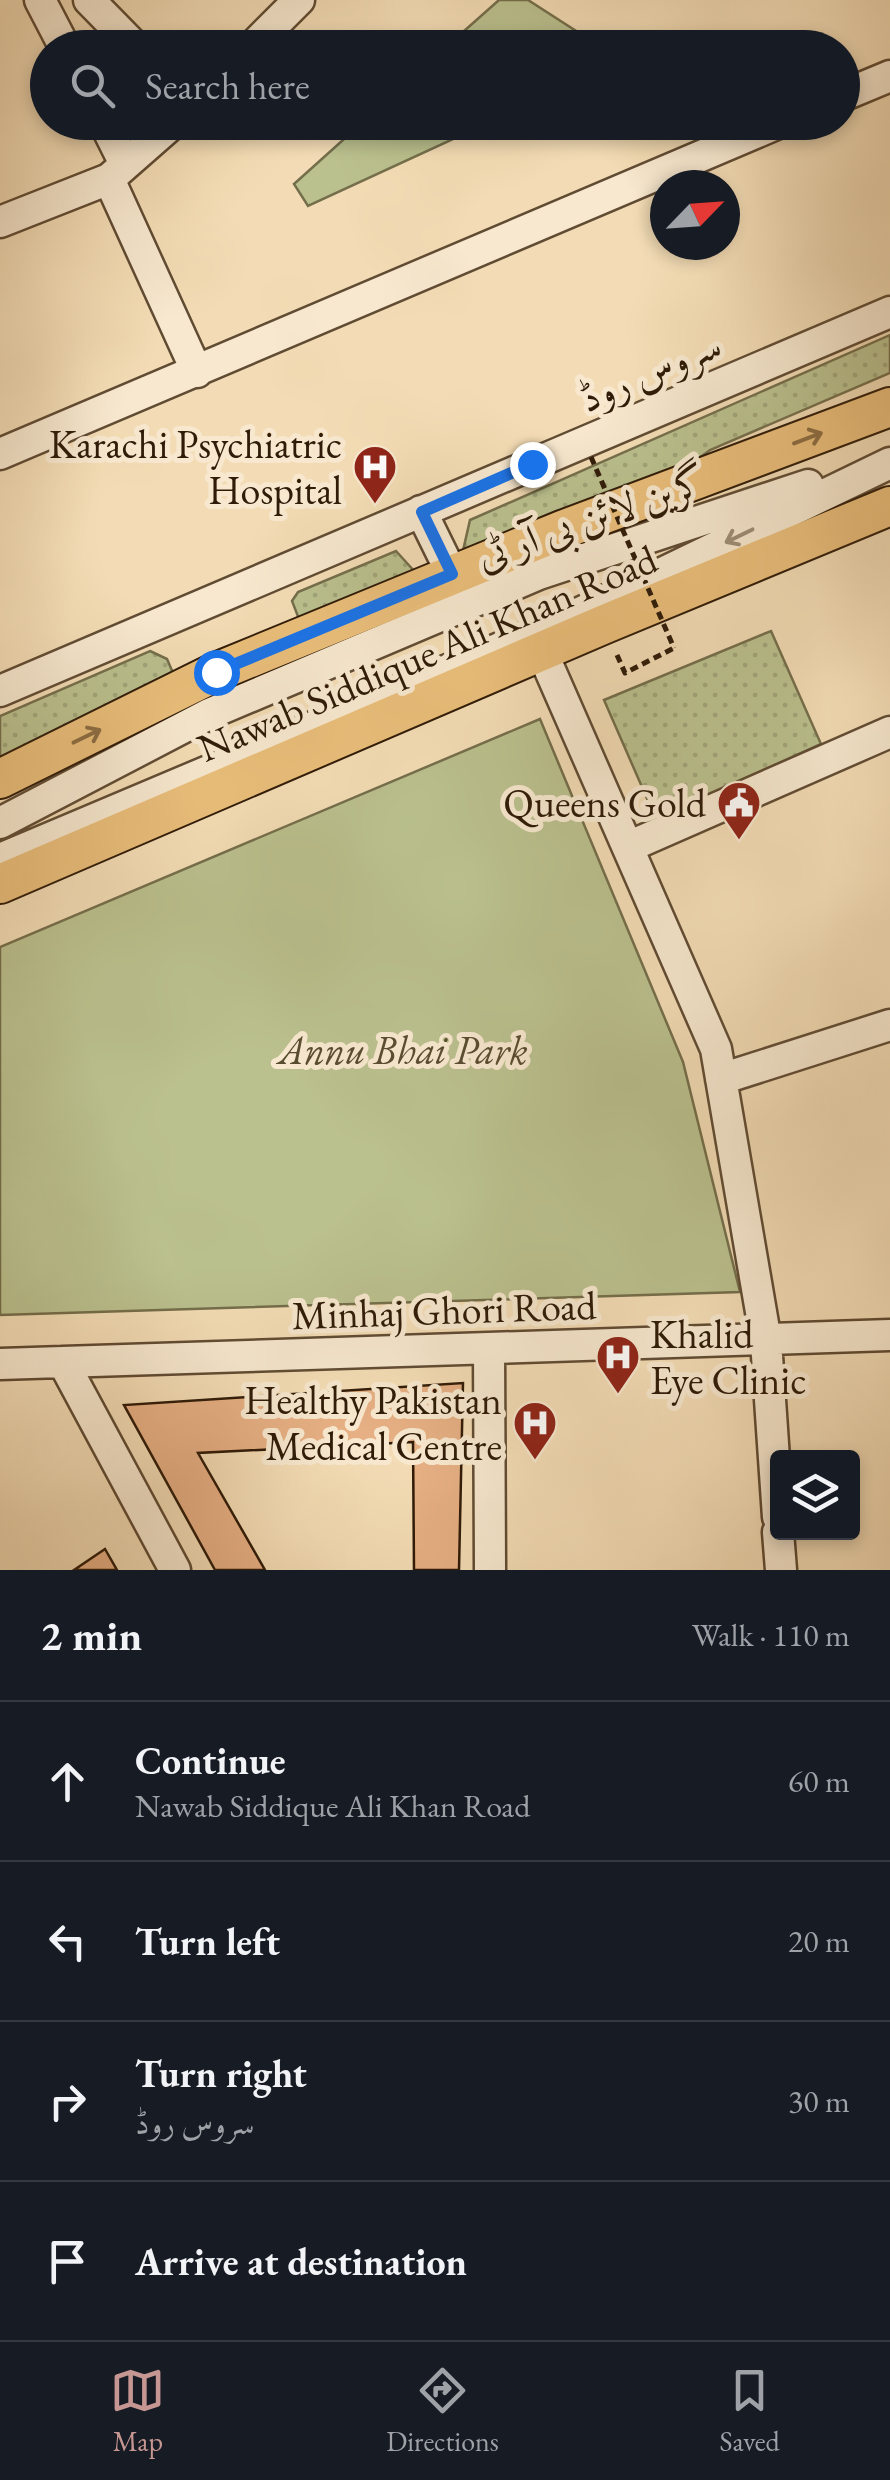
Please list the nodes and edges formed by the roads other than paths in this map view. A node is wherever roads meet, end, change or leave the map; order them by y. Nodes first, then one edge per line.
1 (40, 0) edge
2 (88, 0) edge
3 (298, 0) edge
4 (56, 30) edge
5 (118, 30) edge
6 (269, 30) edge
7 (890, 76) edge
8 (860, 88) edge
9 (109, 140) edge
10 (153, 140) edge
11 (740, 140) edge
12 (117, 172) junction
13 (0, 222) edge
14 (890, 312) edge
15 (197, 372) junction
16 (890, 407) edge
17 (0, 454) edge
18 (890, 460) edge
19 (890, 506) edge
20 (422, 512) junction
21 (452, 574) junction
22 (542, 652) junction
23 (0, 691) edge
24 (890, 732) edge
25 (0, 779) edge
26 (0, 822) edge
27 (628, 847) junction
28 (0, 859) edge
29 (0, 884) edge
30 (890, 1025) edge
31 (721, 1079) junction
32 (890, 1334) edge
33 (766, 1341) junction
34 (489, 1349) junction
35 (63, 1362) junction
36 (0, 1364) edge
37 (773, 1450) edge
38 (779, 1540) edge
39 (175, 1570) edge
40 (490, 1570) edge
41 (781, 1570) edge

1 - 4 street
2 - 5 street
3 - 6 street
7 - 8 street
9 - 12 street
10 - 12 street
11 - 15 street
12 - 13 street
12 - 15 street
14 - 20 street, سروس روڈ
15 - 17 street
21 -> 16 main road, Nawab Siddique Ali Khan Road
18 - 26 street, گرین لائن بی آر ٹی
18 -> 28 street, گرین لائن بی آر ٹی
19 - 22 main road, Nawab Siddique Ali Khan Road
20 - 21 street
20 - 23 street, سروس روڈ
25 -> 21 main road, Nawab Siddique Ali Khan Road
22 - 27 street
22 - 29 main road, Nawab Siddique Ali Khan Road
24 - 27 street
27 - 31 street
30 - 31 street
31 - 33 street
32 - 33 street, Minhaj Ghori Road
33 - 34 street, Minhaj Ghori Road
33 - 37 street
34 - 35 street, Minhaj Ghori Road
34 - 40 street
35 - 36 street, Minhaj Ghori Road
35 - 39 street
38 - 41 street

